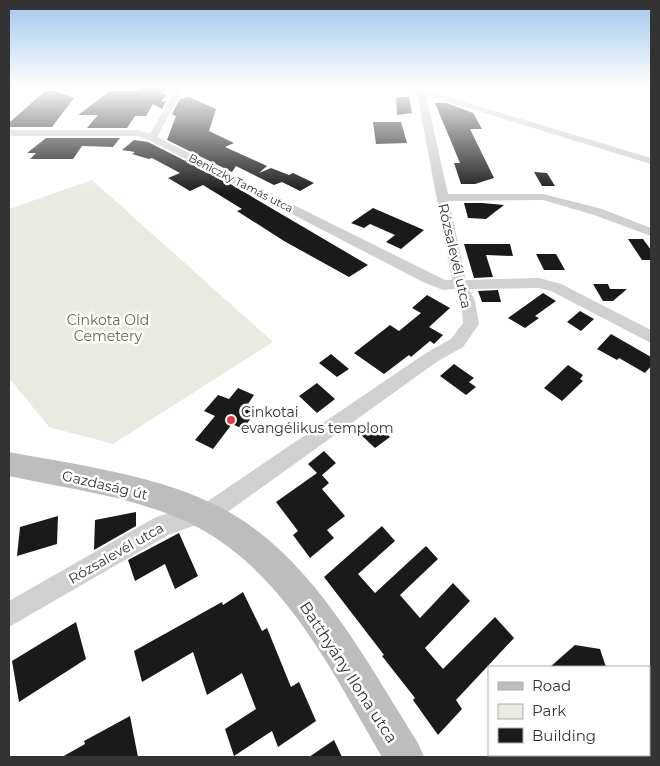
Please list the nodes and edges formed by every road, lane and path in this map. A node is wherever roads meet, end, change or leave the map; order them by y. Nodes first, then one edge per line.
1 (161, 122) edge
2 (427, 122) edge
3 (522, 122) edge
4 (9, 133) edge
5 (152, 138) junction
6 (651, 161) edge
7 (441, 198) junction
8 (651, 232) edge
9 (460, 285) junction
10 (651, 338) edge
11 (9, 464) edge
12 (199, 513) junction
13 (9, 615) edge
14 (404, 757) edge

1 - 5 street
2 - 7 street, Rózsalevél utca
3 - 6 street
4 - 5 street, Beniczky Tamás utca
5 - 9 street, Beniczky Tamás utca
7 - 8 street
7 - 9 street, Rózsalevél utca
9 - 10 street, Beniczky Tamás utca
9 - 12 street, Rózsalevél utca
11 - 12 street, Gazdaság út
12 - 13 street, Rózsalevél utca
12 - 14 street, Batthyány Ilona utca

